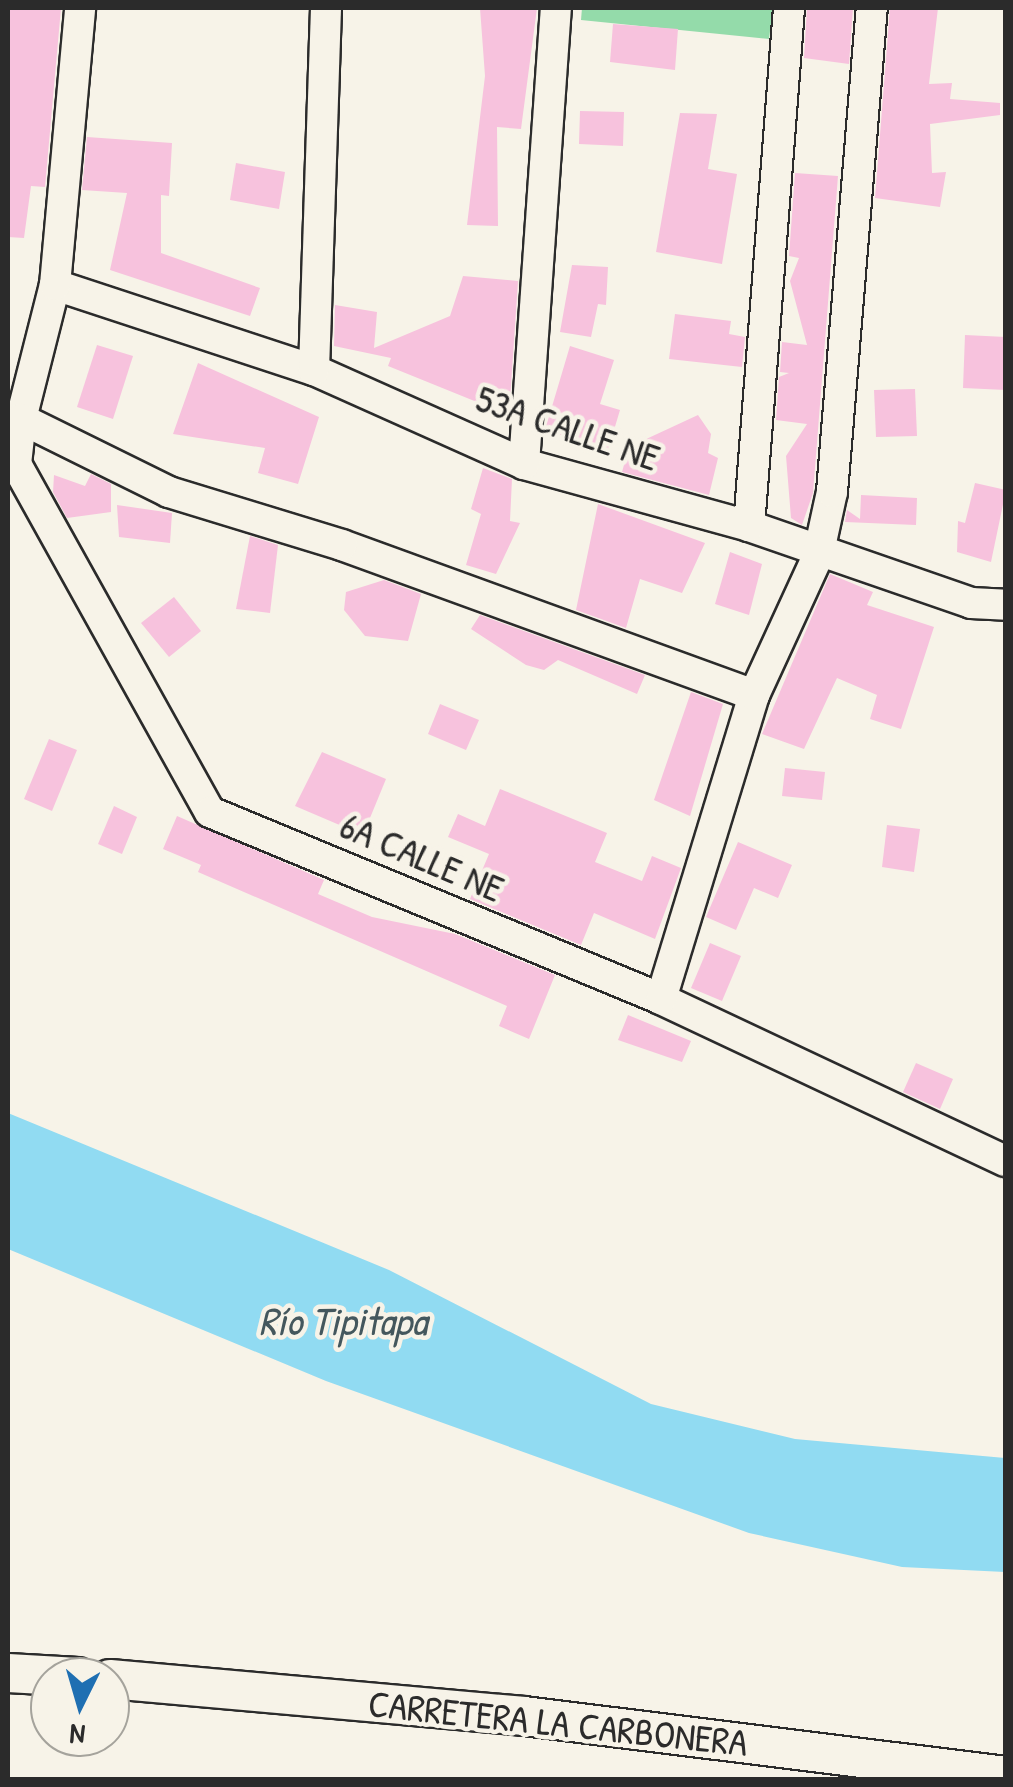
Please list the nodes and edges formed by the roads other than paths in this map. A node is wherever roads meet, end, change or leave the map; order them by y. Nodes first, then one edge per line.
1 (80, 8) edge
2 (326, 8) edge
3 (556, 8) edge
4 (789, 8) edge
5 (872, 8) edge
6 (55, 284) junction
7 (314, 370) junction
8 (14, 418) edge
9 (524, 464) junction
10 (749, 526) junction
11 (818, 556) junction
12 (1006, 606) edge
13 (754, 695) junction
14 (660, 1000) junction
15 (1006, 1161) edge
16 (130, 1681) edge
17 (1006, 1776) edge

1 - 6 street, 6A CALLE NE
2 - 7 street
3 - 9 street
4 - 10 street
5 - 11 street
6 - 7 street, 53A CALLE NE
6 - 8 street, 6A CALLE NE
7 - 9 street, 53A CALLE NE
8 - 13 street
8 - 14 street, 6A CALLE NE
9 - 10 street, 53A CALLE NE
10 - 11 street, 53A CALLE NE
11 - 12 street, 53A CALLE NE
11 - 13 street
13 - 14 street
14 - 15 street, 6A CALLE NE
16 - 17 street, CARRETERA LA CARBONERA

